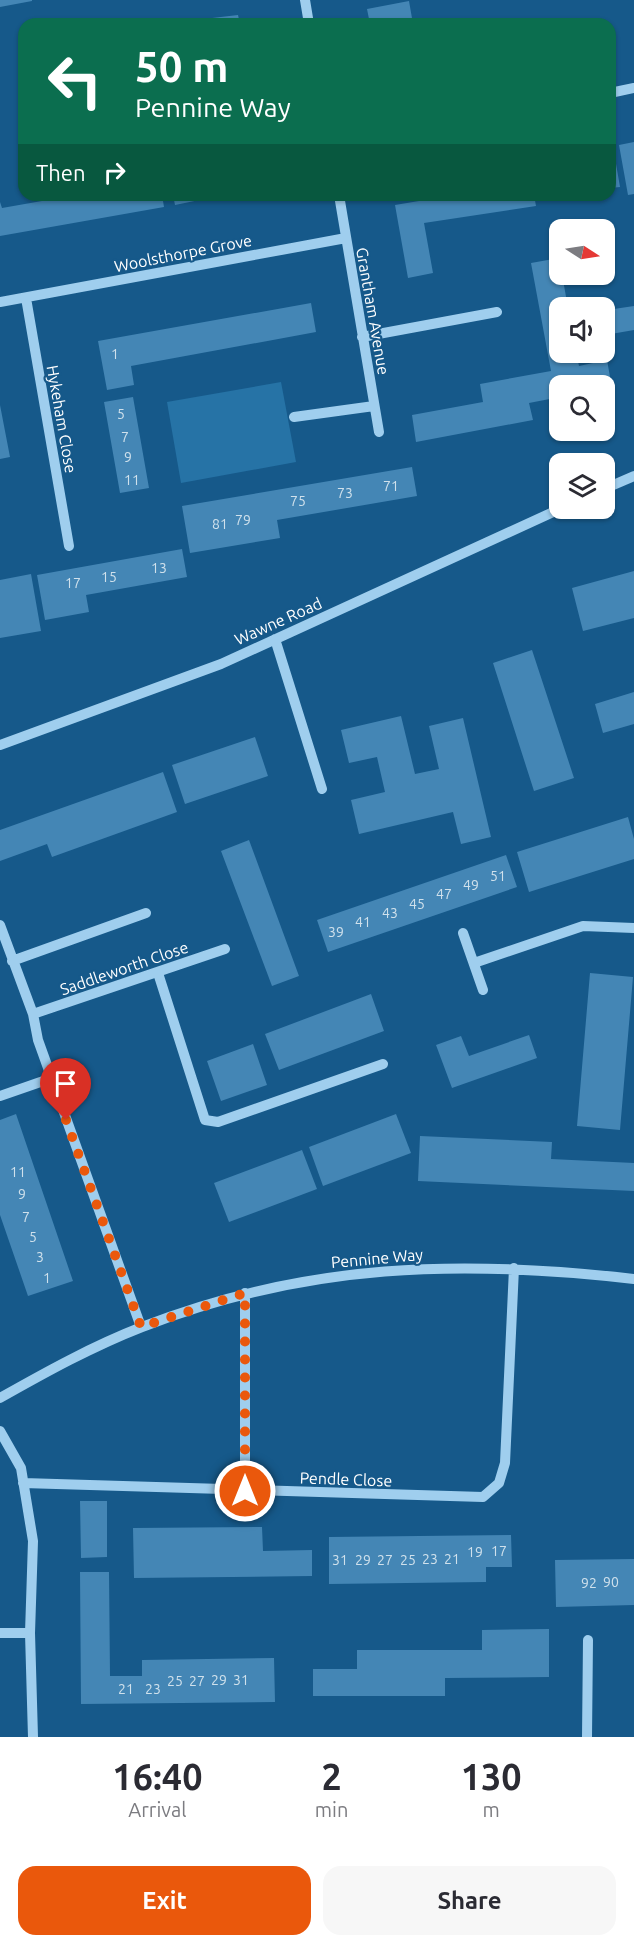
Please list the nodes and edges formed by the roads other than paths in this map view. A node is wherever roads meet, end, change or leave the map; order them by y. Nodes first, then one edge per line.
1 (305, 0) edge
2 (308, 18) edge
3 (634, 88) edge
4 (616, 92) edge
5 (340, 201) edge
6 (346, 238) junction
7 (26, 298) junction
8 (0, 302) edge
9 (497, 312) dead end
10 (362, 337) junction
11 (374, 406) junction
12 (294, 417) dead end
13 (379, 432) dead end
14 (634, 476) edge
15 (615, 484) edge
16 (549, 514) edge
17 (69, 546) dead end
18 (275, 639) junction
19 (0, 745) edge
20 (322, 789) dead end
21 (146, 913) dead end
22 (0, 926) edge
23 (634, 928) edge
24 (463, 933) dead end
25 (225, 949) dead end
26 (12, 961) junction
27 (474, 963) junction
28 (158, 973) junction
29 (483, 990) dead end
30 (33, 1014) junction
31 (383, 1064) dead end
32 (52, 1078) junction
33 (0, 1096) edge
34 (514, 1268) junction
35 (634, 1279) edge
36 (245, 1293) junction
37 (141, 1327) junction
38 (0, 1398) edge
39 (0, 1431) edge
40 (23, 1483) junction
41 (245, 1491) junction
42 (0, 1633) edge
43 (30, 1633) junction
44 (588, 1640) dead end
45 (33, 1737) edge
46 (587, 1737) edge

1 - 2 street
3 - 4 street
5 - 6 street, Grantham Avenue
6 - 7 street, Woolsthorpe Grove
6 - 10 street, Grantham Avenue
7 - 8 street, Woolsthorpe Grove
7 - 17 street, Hykeham Close
9 - 10 street
10 - 11 street, Grantham Avenue
11 - 12 street
11 - 13 street, Grantham Avenue
14 - 15 street
16 - 18 street, Wawne Road
18 - 19 street, Wawne Road
18 - 20 street
21 - 26 street
22 - 26 street
23 - 27 street
24 - 27 street
25 - 28 street, Saddleworth Close
26 - 30 street
27 - 29 street
28 - 30 street, Saddleworth Close
28 - 31 street
30 - 32 street
32 - 33 street
32 - 37 street
34 - 35 street, Pennine Way
34 - 36 street, Pennine Way
34 - 41 street, Pendle Close
36 - 37 street, Pennine Way
36 - 41 street
37 - 38 street, Pennine Way
39 - 40 street
40 - 41 street, Pendle Close
40 - 43 street
42 - 43 street
43 - 45 street
44 - 46 street

